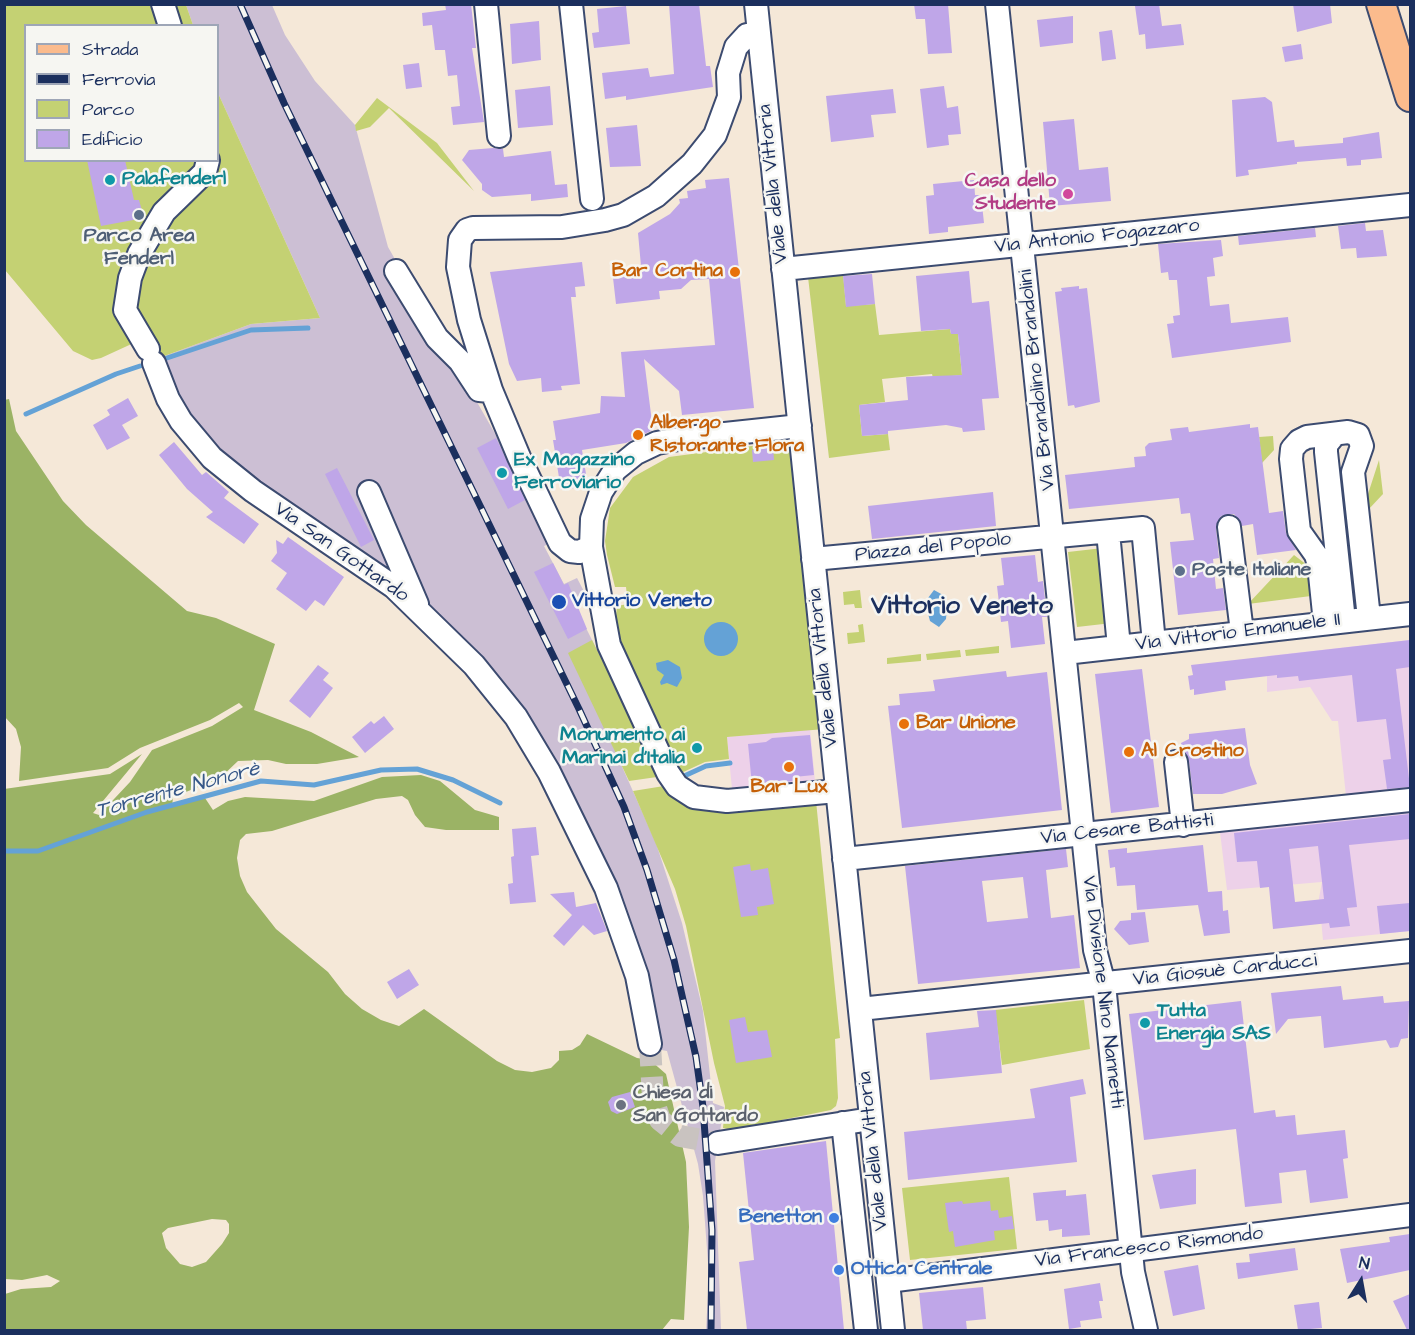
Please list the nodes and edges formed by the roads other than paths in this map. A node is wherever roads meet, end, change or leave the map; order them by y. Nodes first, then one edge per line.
1 (163, 4) edge
2 (486, 4) edge
3 (571, 4) edge
4 (756, 4) edge
5 (997, 4) edge
6 (1381, 4) edge
7 (169, 24) edge
8 (759, 34) junction
9 (1410, 97) edge
10 (499, 136) dead end
11 (208, 162) edge
12 (592, 199) dead end
13 (1410, 205) edge
14 (1024, 245) junction
15 (783, 269) junction
16 (396, 271) dead end
17 (491, 390) junction
18 (800, 426) junction
19 (1335, 434) junction
20 (369, 492) dead end
21 (1229, 527) dead end
22 (1126, 530) junction
23 (1053, 535) junction
24 (591, 547) junction
25 (813, 559) junction
26 (418, 608) junction
27 (1410, 614) edge
28 (1369, 618) junction
29 (1334, 622) junction
30 (1242, 632) junction
31 (1138, 645) junction
32 (1065, 653) junction
33 (1176, 762) dead end
34 (837, 791) junction
35 (1410, 800) edge
36 (1183, 825) junction
37 (1082, 835) junction
38 (844, 860) junction
39 (1410, 951) edge
40 (1104, 984) junction
41 (860, 1009) junction
42 (650, 1044) tunnel mouth
43 (871, 1120) junction
44 (843, 1123) junction
45 (718, 1143) tunnel mouth
46 (1410, 1215) edge
47 (1131, 1251) junction
48 (888, 1281) junction
49 (866, 1330) edge
50 (893, 1330) edge
51 (1146, 1330) edge

1 - 7 street
2 - 10 street
3 - 12 street
4 - 8 street, Viale della Vittoria
5 - 14 street, Via Brandolino Brandolini
6 - 9 main road
8 - 15 street, Viale della Vittoria
8 - 17 street
11 - 26 street, Via San Gottardo
13 - 14 street, Via Antonio Fogazzaro
14 - 15 street, Via Antonio Fogazzaro
14 - 23 street, Via Brandolino Brandolini
15 - 18 street, Viale della Vittoria
16 - 17 street
17 - 24 street
18 - 24 street
18 - 25 street, Viale della Vittoria
19 - 28 street
19 - 29 street
19 - 29 street
20 - 26 street
21 - 30 street
22 - 23 street, Piazza del Popolo
22 - 31 street
22 - 31 street
23 - 25 street, Piazza del Popolo
23 - 32 street, Via Divisione Nino Nannetti
24 - 34 street
25 - 34 street, Viale della Vittoria
26 - 42 street, Via San Gottardo
27 - 28 street, Via Vittorio Emanuele II
28 - 29 street, Via Vittorio Emanuele II
29 - 30 street, Via Vittorio Emanuele II
30 - 31 street, Via Vittorio Emanuele II
31 - 32 street, Via Vittorio Emanuele II
32 - 37 street, Via Divisione Nino Nannetti
33 - 36 street
34 - 38 street, Viale della Vittoria
35 - 36 street, Via Cesare Battisti
36 - 37 street, Via Cesare Battisti
37 - 38 street, Via Cesare Battisti
37 - 40 street, Via Divisione Nino Nannetti
38 - 41 street, Viale della Vittoria
39 - 40 street, Via Giosuè Carducci
40 - 41 street, Via Giosuè Carducci
40 - 47 street, Via Divisione Nino Nannetti
41 - 43 street, Viale della Vittoria
43 - 44 street
43 - 48 street, Viale della Vittoria
44 - 45 street
44 - 49 street, Viale della Vittoria
46 - 47 street, Via Francesco Rismondo
47 - 48 street, Via Francesco Rismondo
47 - 51 street, Via Divisione Nino Nannetti
48 - 50 street, Viale della Vittoria

